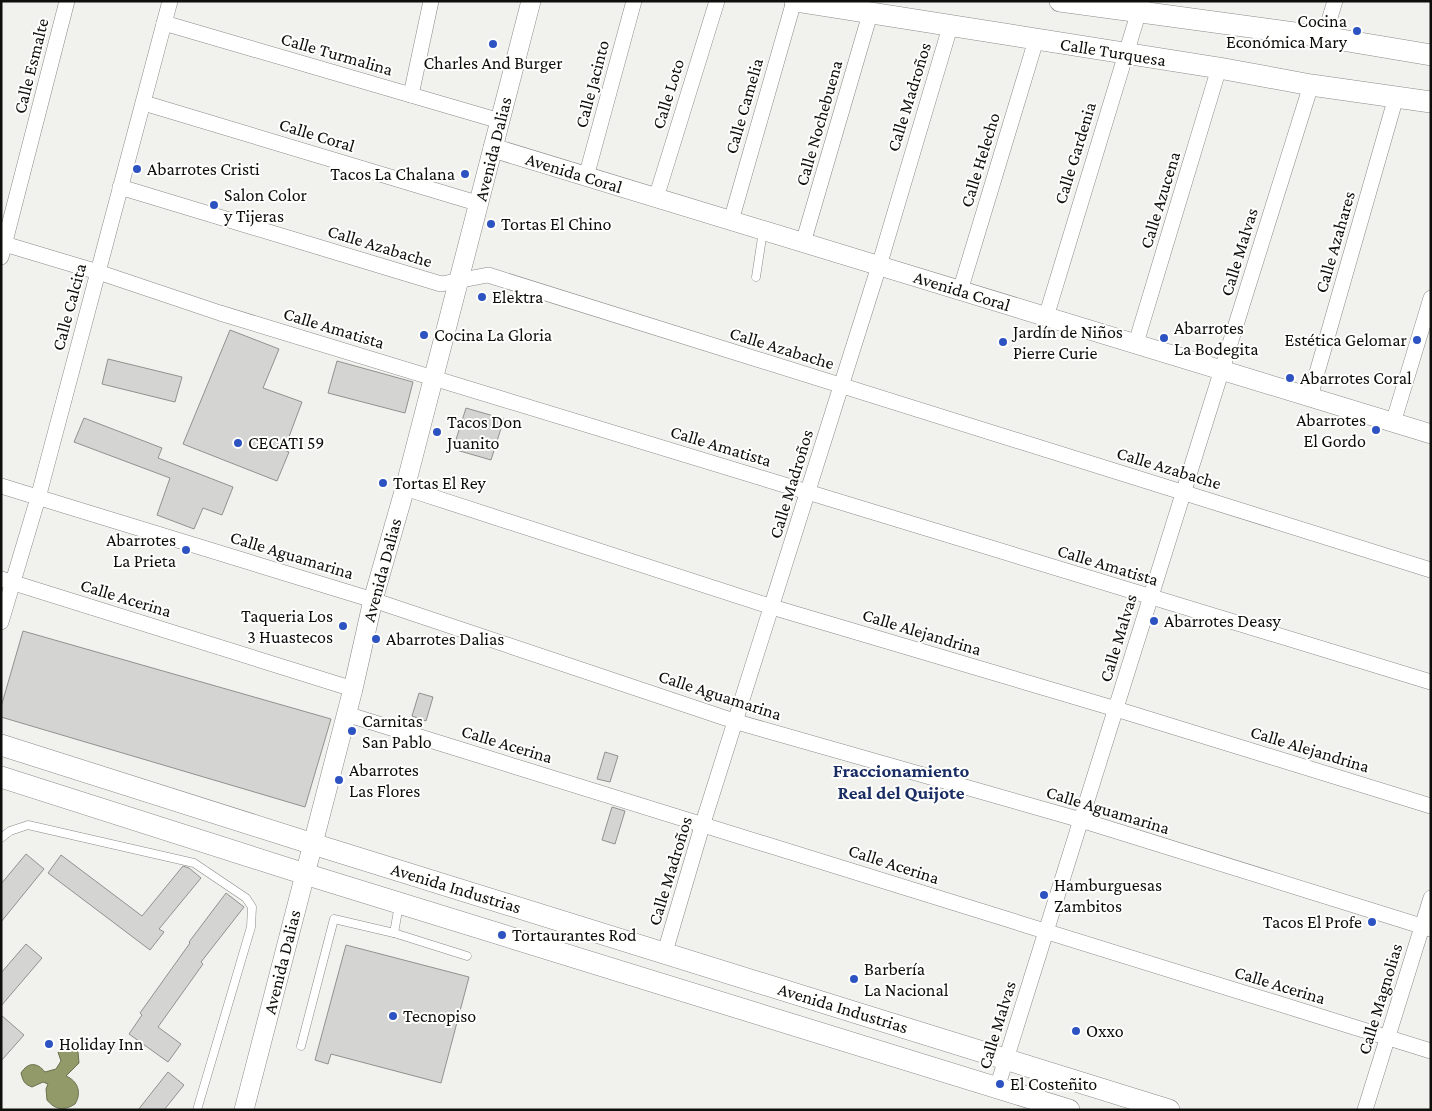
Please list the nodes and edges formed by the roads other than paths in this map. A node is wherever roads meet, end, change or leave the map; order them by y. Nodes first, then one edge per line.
1 (67, 1) edge
2 (170, 1) edge
3 (432, 1) edge
4 (531, 1) edge
5 (634, 1) edge
6 (717, 1) edge
7 (794, 1) edge
8 (1060, 1) edge
9 (1335, 1) edge
10 (1141, 7) edge
11 (870, 14) junction
12 (164, 22) junction
13 (950, 26) junction
14 (1324, 37) junction
15 (1036, 40) junction
16 (1124, 55) junction
17 (1431, 56) edge
18 (1219, 68) junction
19 (1311, 85) junction
20 (411, 95) junction
21 (1396, 97) junction
22 (1431, 102) edge
23 (144, 103) junction
24 (500, 120) junction
25 (493, 148) junction
26 (586, 177) junction
27 (120, 187) junction
28 (656, 198) junction
29 (480, 204) junction
30 (730, 221) junction
31 (763, 231) junction
32 (803, 243) junction
33 (2, 248) edge
34 (879, 266) junction
35 (98, 272) junction
36 (756, 277) dead end
37 (458, 280) junction
38 (960, 291) junction
39 (1431, 298) edge
40 (1046, 317) junction
41 (1136, 343) junction
42 (1222, 371) junction
43 (434, 377) junction
44 (841, 386) junction
45 (1310, 397) junction
46 (1393, 423) junction
47 (1431, 434) edge
48 (1, 486) edge
49 (405, 488) junction
50 (808, 492) junction
51 (1183, 493) junction
52 (38, 498) junction
53 (1431, 570) edge
54 (7, 580) edge
55 (1150, 597) junction
56 (373, 600) junction
57 (772, 607) junction
58 (1, 622) edge
59 (1431, 682) edge
60 (353, 689) junction
61 (1116, 709) junction
62 (346, 714) junction
63 (736, 722) junction
64 (1, 745) edge
65 (1, 777) edge
66 (1431, 806) edge
67 (1081, 820) junction
68 (703, 823) junction
69 (1, 838) edge
70 (313, 844) junction
71 (305, 874) junction
72 (1431, 898) edge
73 (399, 903) junction
74 (1426, 927) edge
75 (1046, 933) junction
76 (394, 934) junction
77 (665, 952) junction
78 (467, 956) dead end
79 (1388, 1038) junction
80 (301, 1046) dead end
81 (1431, 1051) edge
82 (1006, 1059) junction
83 (997, 1088) junction
84 (196, 1110) edge
85 (244, 1110) edge
86 (1069, 1110) edge
87 (1168, 1110) edge
88 (1365, 1110) edge

1 - 33 street, Calle Esmalte
2 - 12 street, Calle Calcita
3 - 20 street
4 - 24 street, Avenida Dalias
5 - 26 street, Calle Jacinto
6 - 28 street, Calle Loto
7 - 11 main road, Calle Turquesa
7 - 30 street, Calle Camelia
8 - 10 main road
9 - 14 street
10 - 14 main road
10 - 16 street, Calle Gardenia
11 - 13 main road, Calle Turquesa
11 - 32 street, Calle Nochebuena
12 - 20 street, Calle Turmalina
12 - 23 street, Calle Calcita
13 - 15 main road, Calle Turquesa
13 - 34 street, Calle Madroños
14 - 17 main road
15 - 16 main road, Calle Turquesa
15 - 38 street, Calle Helecho
16 - 18 main road, Calle Turquesa
16 - 40 street, Calle Gardenia
18 - 19 main road, Calle Turquesa
18 - 41 street, Calle Azucena
19 - 21 main road, Calle Turquesa
19 - 42 street, Calle Malvas
20 - 24 street, Calle Turmalina
21 - 22 main road, Calle Turquesa
21 - 45 street, Calle Azahares
23 - 27 street, Calle Calcita
23 - 29 street, Calle Coral
24 - 25 street, Avenida Dalias
25 - 26 street, Avenida Coral
25 - 29 street, Avenida Dalias
26 - 28 street, Avenida Coral
27 - 35 street, Calle Calcita
27 - 37 street, Calle Azabache
28 - 30 street, Avenida Coral
29 - 37 street, Avenida Dalias
30 - 31 street, Avenida Coral
31 - 32 street, Avenida Coral
31 - 36 lane
32 - 34 street, Avenida Coral
33 - 35 street, Calle Amatista
34 - 38 street, Avenida Coral
34 - 44 street, Calle Madroños
35 - 43 street, Calle Amatista
35 - 52 street, Calle Calcita
37 - 43 street, Avenida Dalias
37 - 44 street, Calle Azabache
38 - 40 street, Avenida Coral
39 - 46 street
40 - 41 street, Avenida Coral
41 - 42 street, Avenida Coral
42 - 45 street, Avenida Coral
42 - 51 street, Calle Malvas
43 - 49 street, Avenida Dalias
43 - 50 street, Calle Amatista
44 - 50 street, Calle Madroños
44 - 51 street, Calle Azabache
45 - 46 street, Avenida Coral
46 - 47 street, Avenida Coral
48 - 52 street, Calle Aguamarina
49 - 56 street, Avenida Dalias
49 - 57 street, Calle Alejandrina
50 - 55 street, Calle Amatista
50 - 57 street, Calle Madroños
51 - 53 street, Calle Azabache
51 - 55 street, Calle Malvas
52 - 54 street, Calle Calcita
52 - 56 street, Calle Aguamarina
54 - 58 street, Calle Calcita
54 - 60 street, Calle Acerina
55 - 59 street, Calle Amatista
55 - 61 street, Calle Malvas
56 - 60 street, Avenida Dalias
56 - 63 street, Calle Aguamarina
57 - 61 street, Calle Alejandrina
57 - 63 street, Calle Madroños
60 - 62 street, Avenida Dalias
61 - 66 street, Calle Alejandrina
61 - 67 street, Calle Malvas
62 - 68 street, Calle Acerina
62 - 70 street, Avenida Dalias
63 - 67 street, Calle Aguamarina
63 - 68 street, Calle Madroños
64 - 70 main road, Avenida Industrias
65 - 71 main road, Avenida Industrias
67 - 74 street, Calle Aguamarina
67 - 75 street, Calle Malvas
68 - 75 street, Calle Acerina
68 - 77 street, Calle Madroños
69 - 84 lane
70 - 71 street, Avenida Dalias
70 - 77 main road, Avenida Industrias
71 - 73 main road, Avenida Industrias
71 - 85 street, Avenida Dalias
72 - 74 street, Calle Magnolias
73 - 76 lane
73 - 83 main road, Avenida Industrias
74 - 79 street, Calle Magnolias
75 - 79 street, Calle Acerina
75 - 82 street, Calle Malvas
76 - 78 lane
76 - 80 lane
77 - 82 main road, Avenida Industrias
79 - 81 street, Calle Acerina
79 - 88 street, Calle Magnolias
82 - 83 street, Calle Malvas
82 - 87 main road, Avenida Industrias
83 - 86 main road, Avenida Industrias

